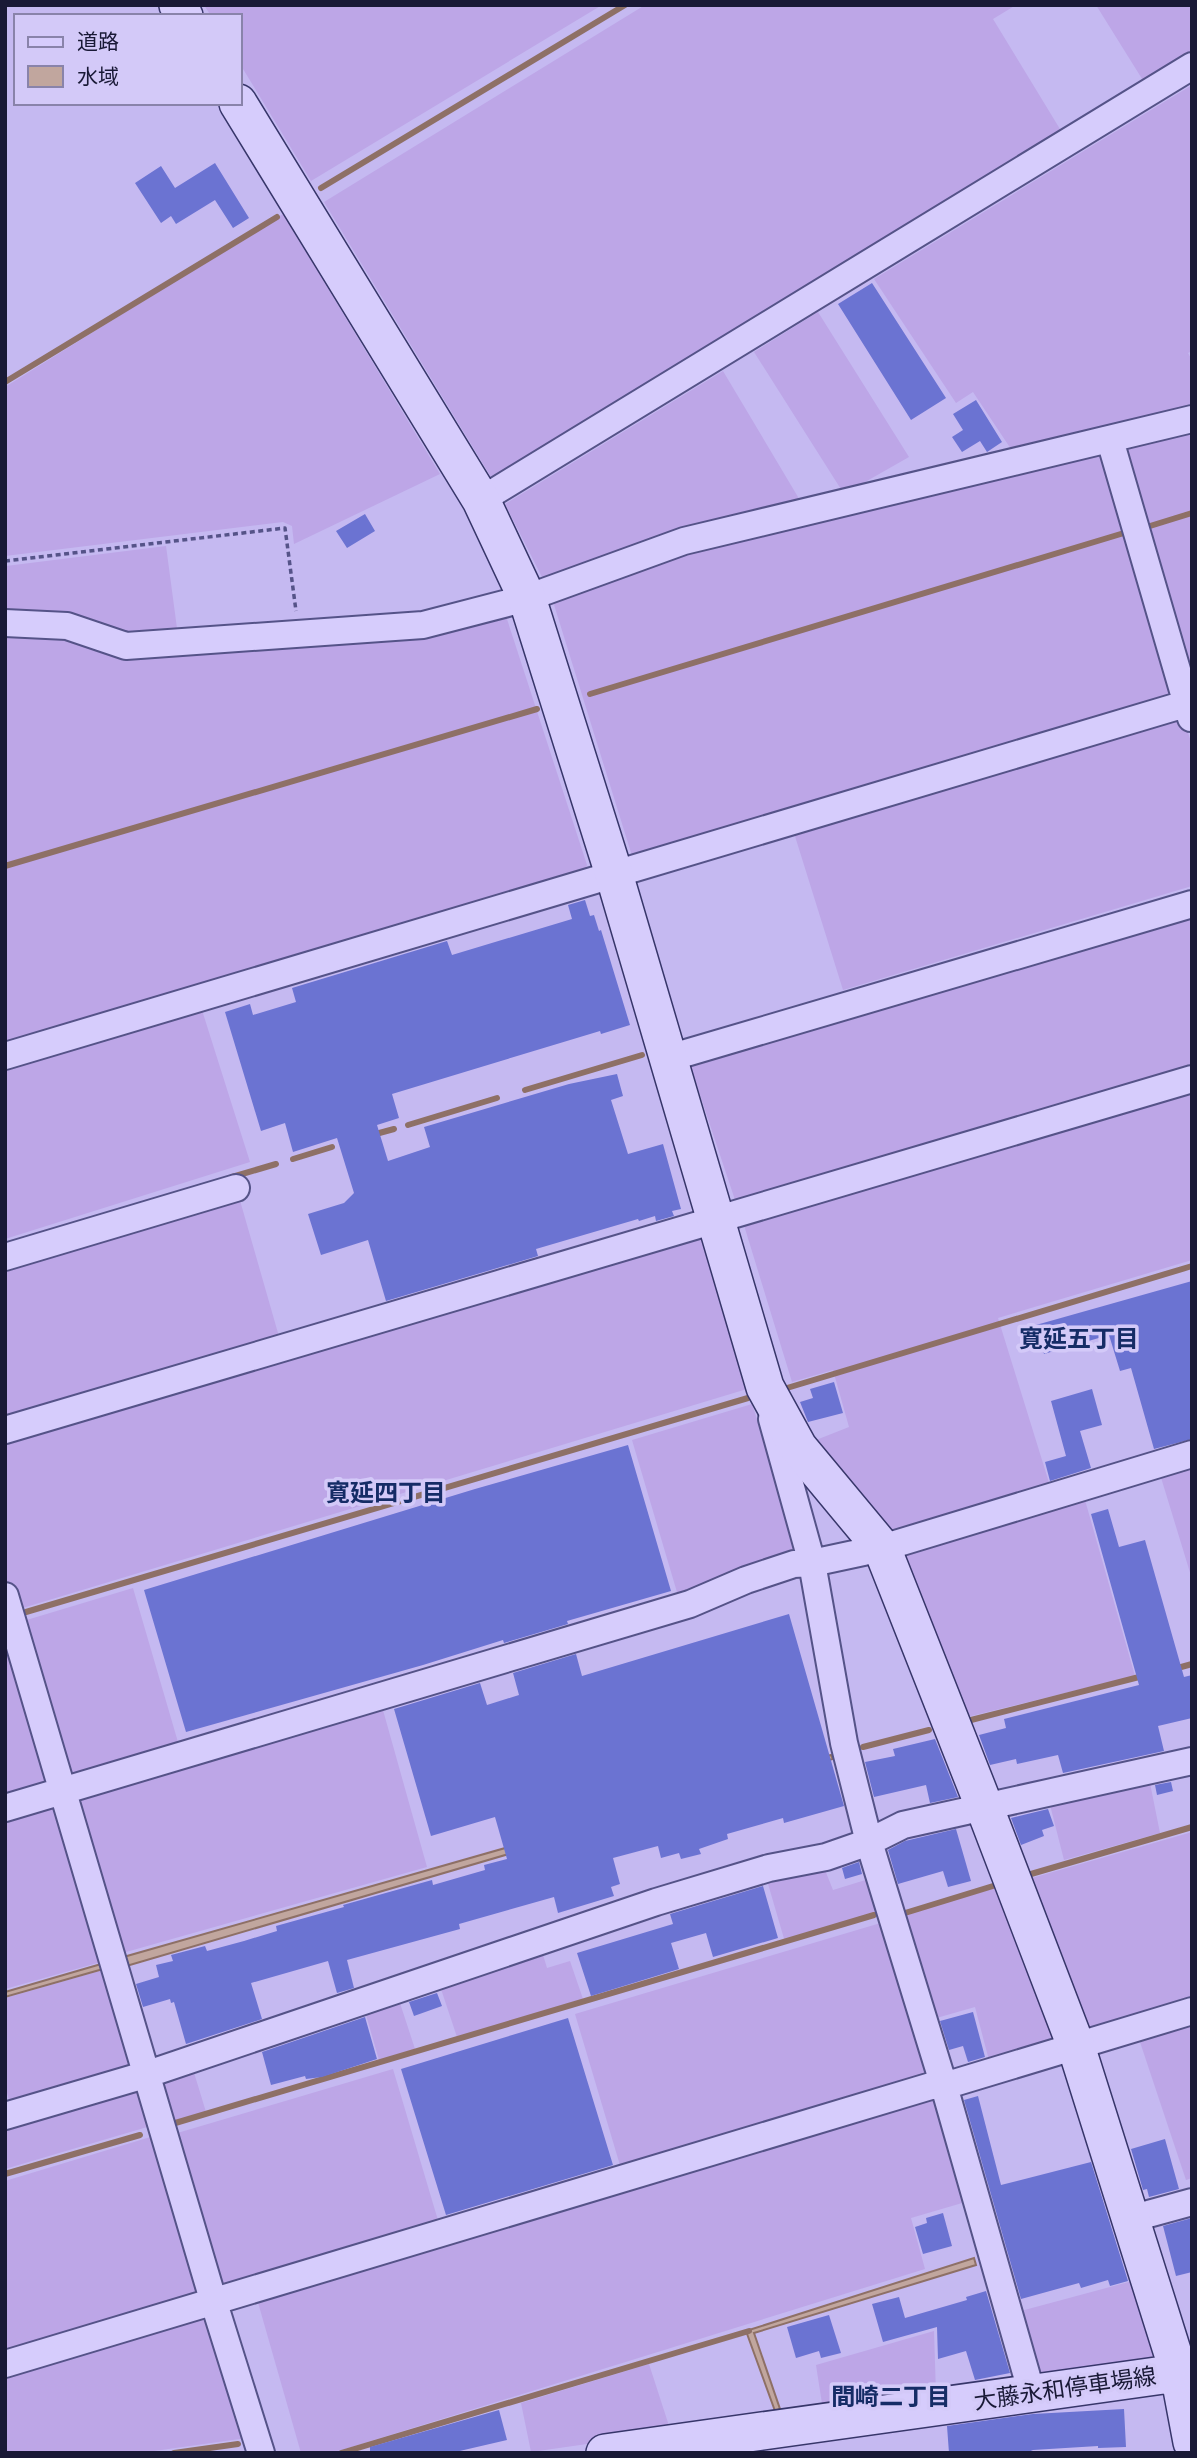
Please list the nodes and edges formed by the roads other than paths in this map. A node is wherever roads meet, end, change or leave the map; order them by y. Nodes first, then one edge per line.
1 (1192, 66) edge
2 (239, 105) edge
3 (1192, 419) edge
4 (1110, 440) junction
5 (481, 500) junction
6 (527, 597) junction
7 (5, 623) edge
8 (1190, 709) edge
9 (614, 874) junction
10 (1192, 904) edge
11 (5, 1056) edge
12 (669, 1058) junction
13 (1192, 1079) edge
14 (236, 1188) dead end
15 (717, 1221) junction
16 (5, 1257) edge
17 (765, 1387) junction
18 (5, 1430) edge
19 (1192, 1454) edge
20 (882, 1548) junction
21 (812, 1563) junction
22 (5, 1596) edge
23 (1192, 1760) edge
24 (64, 1790) junction
25 (984, 1806) junction
26 (5, 1808) edge
27 (869, 1843) junction
28 (1192, 2011) edge
29 (1076, 2046) junction
30 (148, 2074) junction
31 (944, 2086) junction
32 (5, 2116) edge
33 (1192, 2202) edge
34 (1130, 2219) junction
35 (214, 2303) junction
36 (5, 2364) edge
37 (1185, 2372) edge
38 (1032, 2394) junction
39 (766, 2442) edge
40 (1192, 2442) edge
41 (261, 2453) edge
42 (605, 2453) edge

1 - 5 street
2 - 5 street
3 - 4 street
4 - 6 street
4 - 8 street
5 - 6 street
6 - 7 street
6 - 9 street
8 - 9 street
9 - 11 street
9 - 12 street
10 - 12 street
12 - 15 street
13 - 15 street
14 - 16 street
15 - 17 street
15 - 18 street
17 - 20 street
17 - 21 street
19 - 20 street
20 - 21 street
20 - 25 street
21 - 24 street
21 - 27 street
22 - 24 street
23 - 25 street
24 - 26 street
24 - 30 street
25 - 27 street
25 - 29 street
27 - 30 street
27 - 31 street
28 - 29 street
29 - 31 street
29 - 34 street
30 - 32 street
30 - 35 street
31 - 35 street
31 - 38 street
33 - 34 street
34 - 37 street
35 - 36 street
35 - 41 street
37 - 38 street, 大藤永和停車場線
37 - 40 street
38 - 39 street, 大藤永和停車場線
39 - 42 street, 大藤永和停車場線

